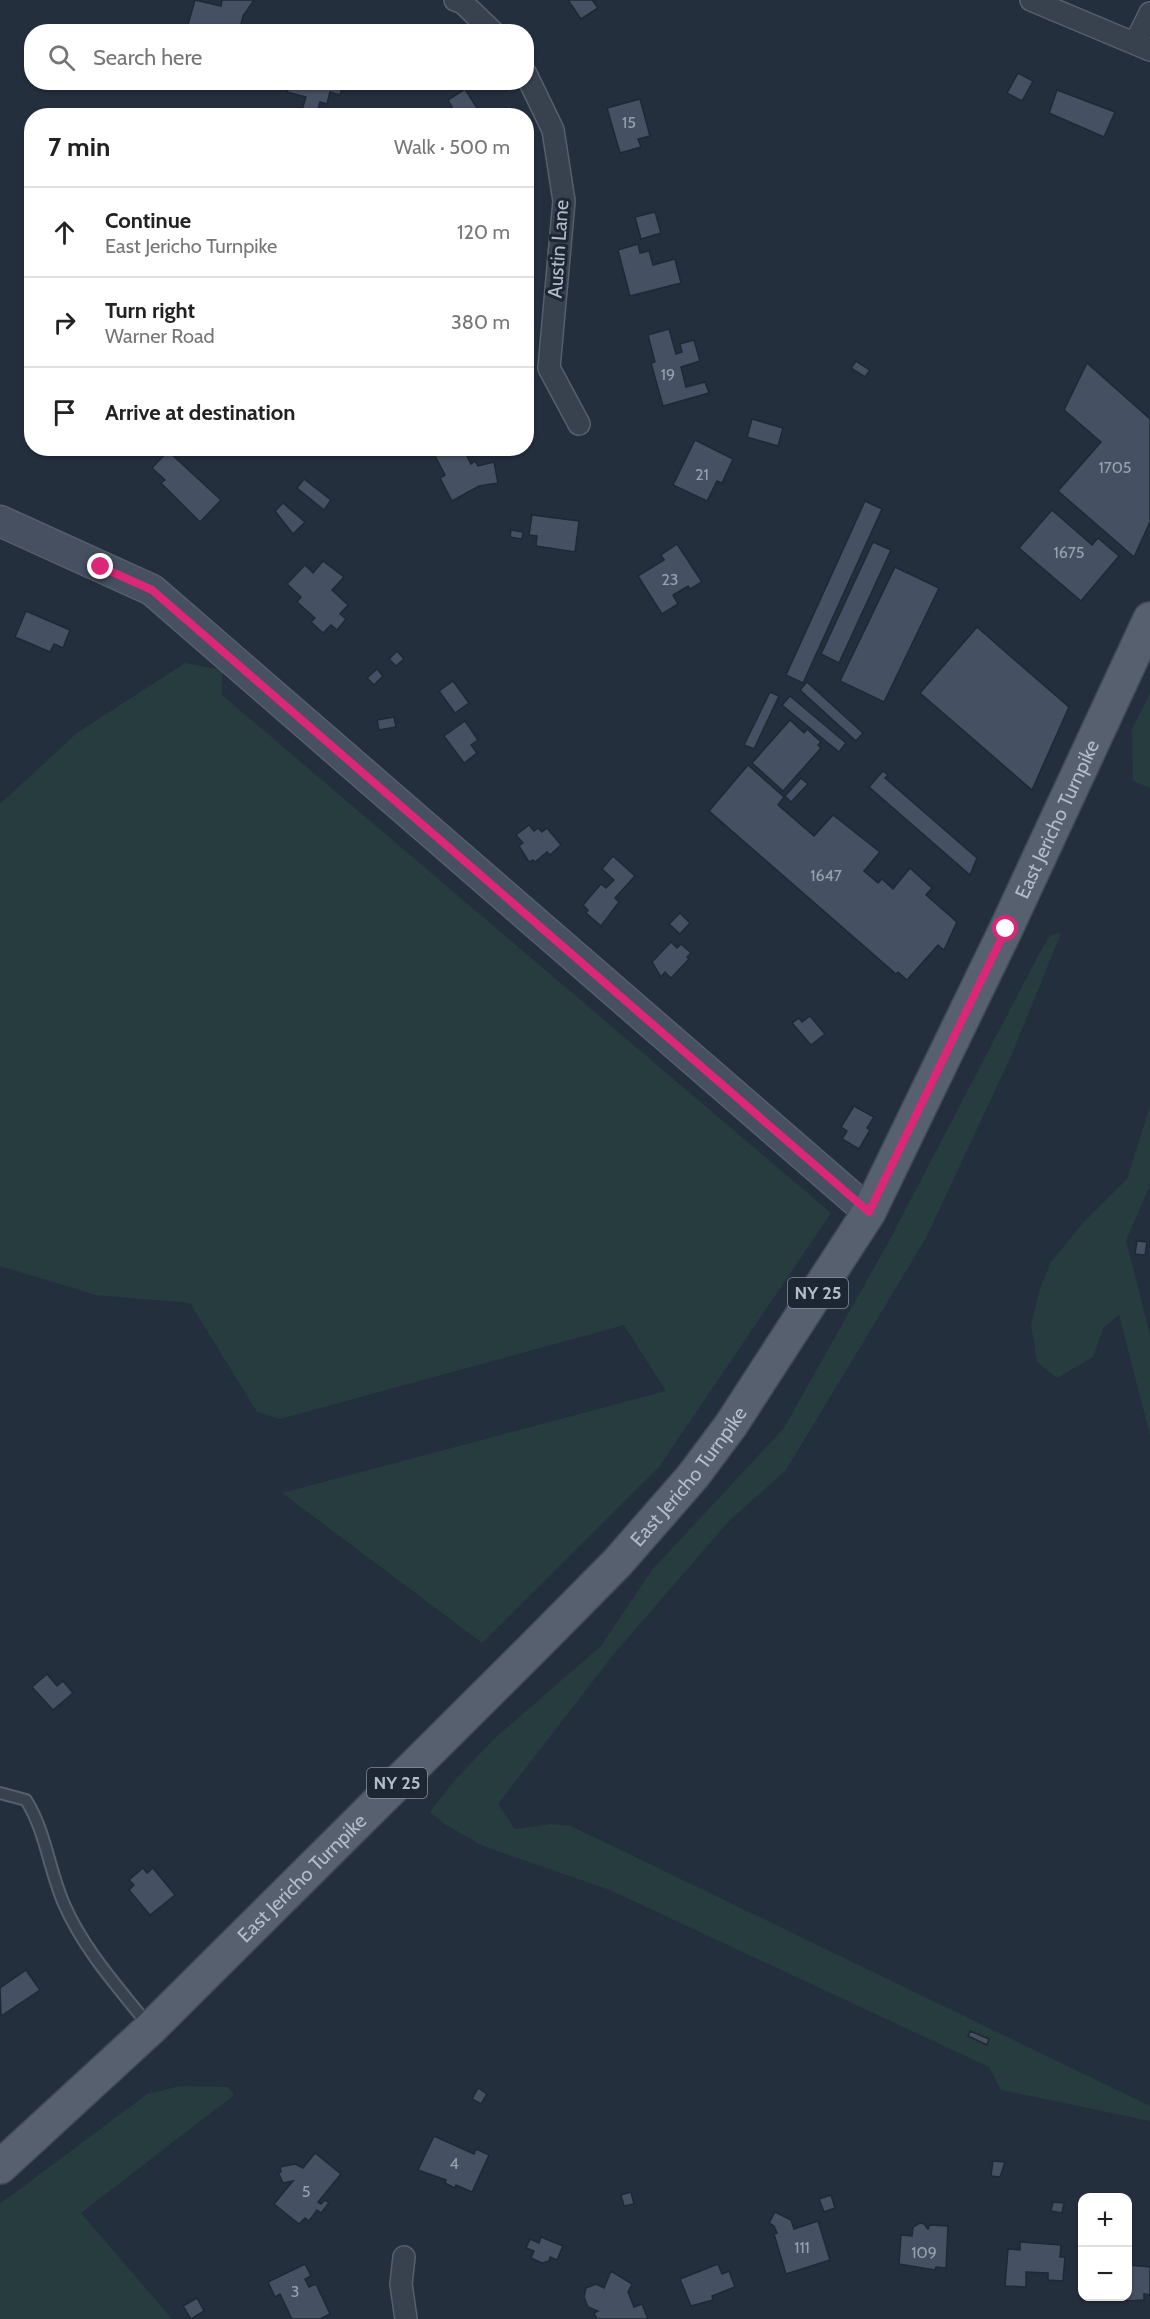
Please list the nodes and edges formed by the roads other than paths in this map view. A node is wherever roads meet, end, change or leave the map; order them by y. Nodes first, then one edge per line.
1 (455, 0) edge
2 (1031, 0) edge
3 (1150, 13) edge
4 (485, 24) edge
5 (1142, 47) edge
6 (534, 90) edge
7 (579, 424) dead end
8 (0, 521) edge
9 (1150, 619) edge
10 (869, 1212) junction
11 (0, 1793) edge
12 (151, 2028) junction
13 (0, 2167) edge
14 (404, 2257) dead end
15 (406, 2319) edge

1 - 4 street
2 - 5 street
3 - 5 street
6 - 7 street, Austin Lane
8 - 10 street
9 - 10 main road, East Jericho Turnpike / NY 25
10 - 12 main road, East Jericho Turnpike / NY 25
11 - 12 lane
12 - 13 main road, East Jericho Turnpike / NY 25
14 - 15 street

